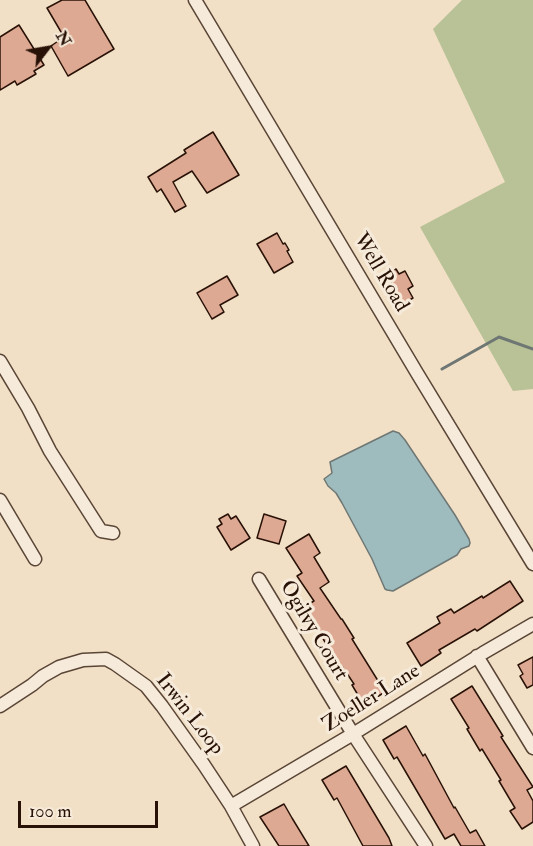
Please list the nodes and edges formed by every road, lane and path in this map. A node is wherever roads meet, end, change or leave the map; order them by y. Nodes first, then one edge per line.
1 (195, 0) edge
2 (0, 361) edge
3 (0, 500) edge
4 (113, 533) dead end
5 (35, 559) dead end
6 (533, 564) edge
7 (259, 579) dead end
8 (533, 624) edge
9 (477, 656) junction
10 (0, 706) edge
11 (353, 734) junction
12 (533, 748) edge
13 (231, 806) junction
14 (253, 846) edge
15 (426, 846) edge

1 - 6 street, Well Road
2 - 4 street
3 - 5 street
7 - 11 street, Ogilvy Court
8 - 9 street, Zoeller Lane
9 - 11 street, Zoeller Lane
9 - 12 street
10 - 13 street, Irwin Loop
11 - 13 street, Zoeller Lane
11 - 15 street, Ogilvy Court
13 - 14 street, Irwin Loop

